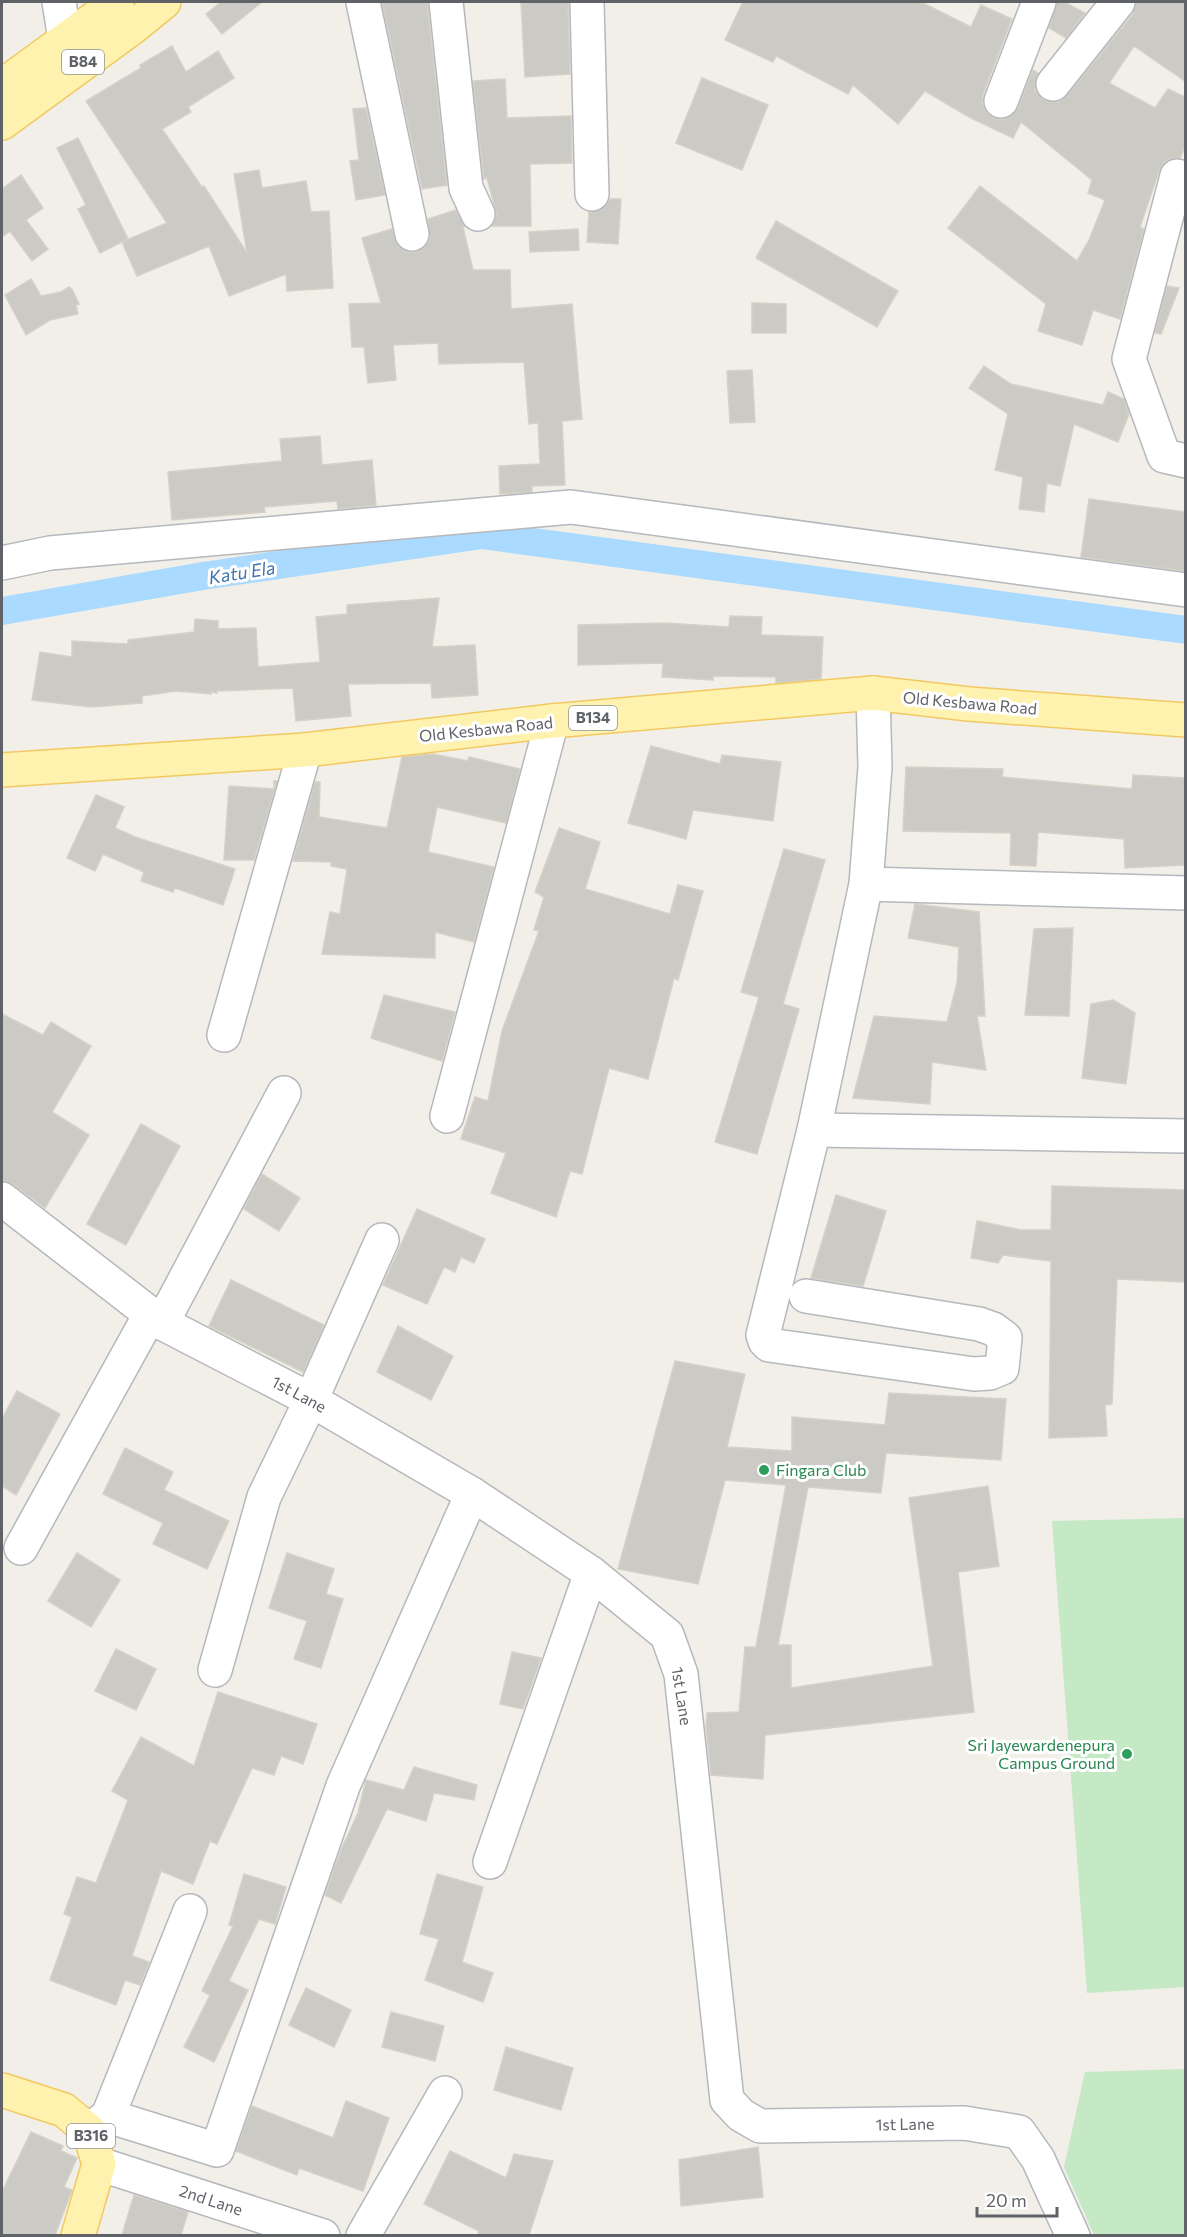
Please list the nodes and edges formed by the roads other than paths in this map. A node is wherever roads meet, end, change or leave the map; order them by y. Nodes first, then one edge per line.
1 (59, 2) edge
2 (117, 2) edge
3 (164, 2) edge
4 (363, 2) edge
5 (446, 2) edge
6 (587, 2) edge
7 (1039, 2) edge
8 (1118, 2) edge
9 (74, 51) junction
10 (1053, 84) dead end
11 (2, 86) edge
12 (1001, 101) dead end
13 (2, 123) edge
14 (1177, 176) dead end
15 (592, 194) dead end
16 (478, 214) dead end
17 (412, 234) dead end
18 (1185, 461) edge
19 (2, 563) edge
20 (1185, 590) edge
21 (873, 693) junction
22 (1185, 720) edge
23 (552, 722) junction
24 (305, 750) junction
25 (2, 770) edge
26 (866, 884) junction
27 (1185, 893) edge
28 (224, 1035) dead end
29 (284, 1093) dead end
30 (447, 1116) dead end
31 (814, 1130) junction
32 (1185, 1136) edge
33 (2, 1199) edge
34 (382, 1240) dead end
35 (806, 1296) dead end
36 (156, 1318) junction
37 (311, 1400) junction
38 (472, 1494) junction
39 (21, 1548) dead end
40 (591, 1573) junction
41 (214, 1670) dead end
42 (490, 1862) dead end
43 (190, 1911) dead end
44 (2, 2090) edge
45 (446, 2093) dead end
46 (99, 2123) junction
47 (99, 2164) junction
48 (78, 2235) edge
49 (323, 2235) edge
50 (363, 2235) edge
51 (1072, 2235) edge

1 - 9 street
2 - 9 main road, B84
3 - 9 main road, B84
4 - 17 street
5 - 16 street
6 - 15 street
7 - 12 street
8 - 10 street
9 - 11 main road, B84
9 - 13 main road, B84
14 - 18 street
19 - 20 street
21 - 22 main road, Old Kesbawa Road / B134
21 - 23 main road, Old Kesbawa Road / B134
21 - 26 street
23 - 24 main road, Old Kesbawa Road / B134
23 - 30 street
24 - 25 main road, Old Kesbawa Road / B134
24 - 28 street
26 - 27 street
26 - 31 street
29 - 36 street
31 - 32 street
31 - 35 street
33 - 36 street, 1st Lane
34 - 37 street
36 - 37 street, 1st Lane
36 - 39 street
37 - 38 street, 1st Lane
37 - 41 street
38 - 40 street, 1st Lane
38 - 46 street
40 - 42 street
40 - 51 street, 1st Lane
43 - 46 street
44 - 46 main road, B316
45 - 50 street
46 - 47 main road, B316
47 - 48 main road, B316
47 - 49 street, 2nd Lane

